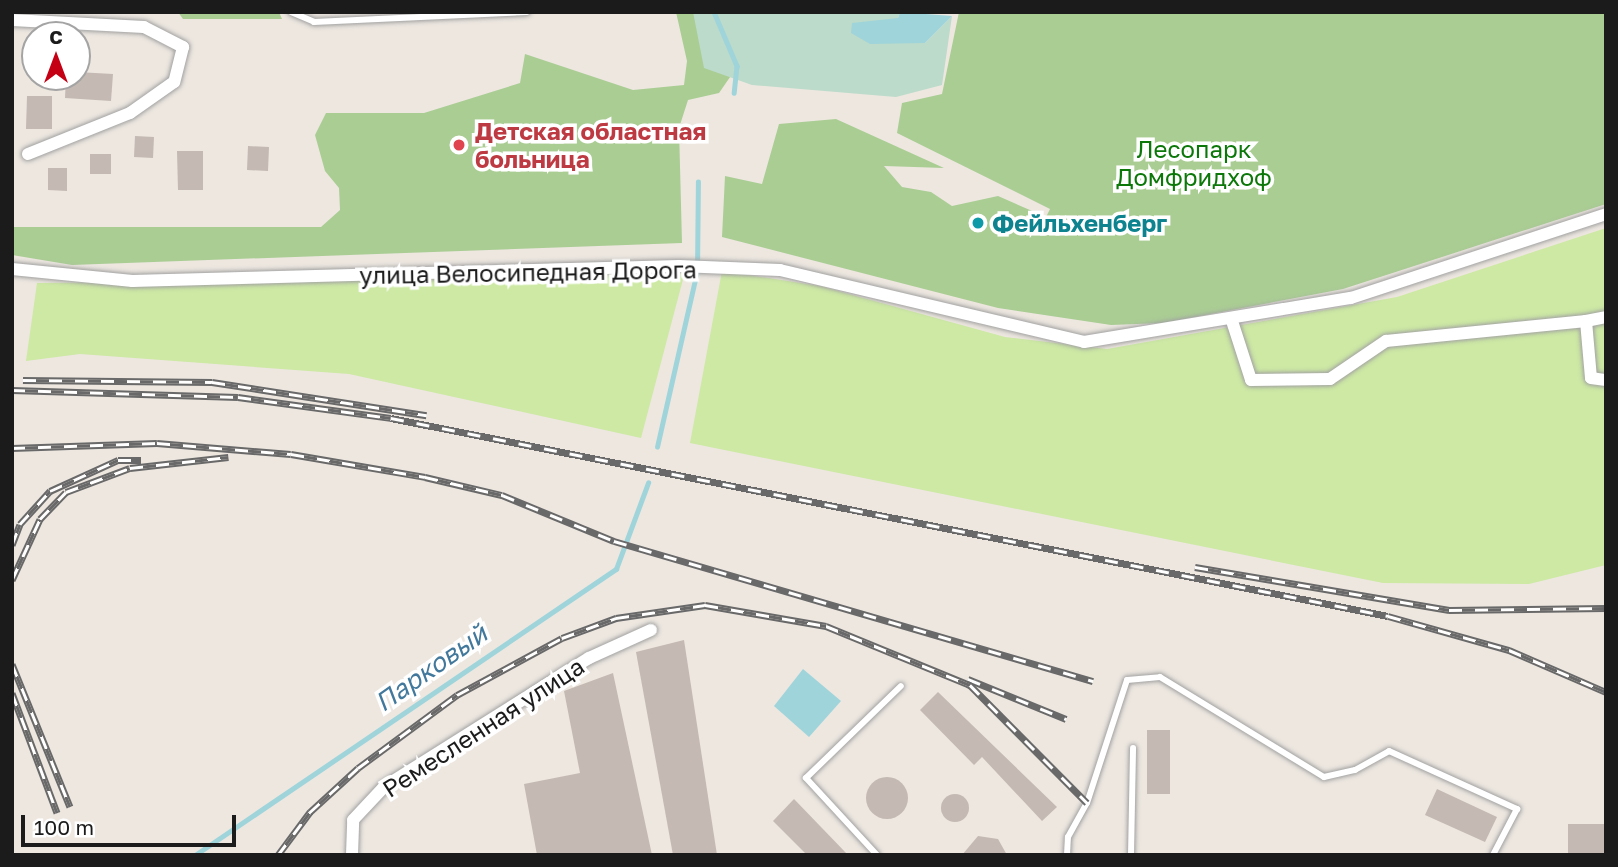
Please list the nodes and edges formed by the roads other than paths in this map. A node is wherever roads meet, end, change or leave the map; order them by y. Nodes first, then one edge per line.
1 (291, 12) edge
2 (527, 12) edge
3 (12, 20) edge
4 (28, 154) dead end
5 (1606, 214) edge
6 (12, 269) edge
7 (1606, 317) edge
8 (1232, 321) junction
9 (1586, 321) junction
10 (1606, 380) edge
11 (651, 630) dead end
12 (901, 686) dead end
13 (1133, 748) dead end
14 (352, 855) edge
15 (877, 855) edge
16 (1067, 855) edge
17 (1131, 855) edge
18 (1493, 855) edge

1 - 2 lane
3 - 4 street
5 - 8 street, улица Велосипедная Дорога
6 - 8 street, улица Велосипедная Дорога
7 - 9 street
8 - 9 street
9 - 10 street
11 - 14 street, Ремесленная улица
12 - 15 lane
13 - 17 lane
16 - 18 lane

